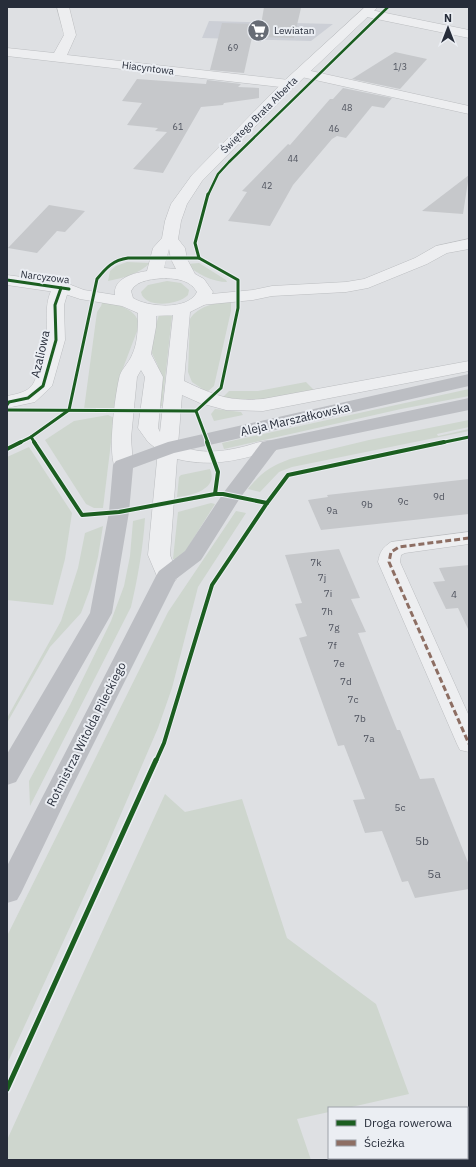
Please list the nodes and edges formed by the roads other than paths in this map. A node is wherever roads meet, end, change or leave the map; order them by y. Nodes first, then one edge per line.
1 (63, 7) edge
2 (369, 10) edge
3 (469, 34) edge
4 (7, 52) edge
5 (59, 57) junction
6 (302, 73) junction
7 (289, 84) junction
8 (469, 110) edge
9 (170, 239) junction
10 (469, 244) edge
11 (154, 274) junction
12 (7, 280) edge
13 (128, 283) junction
14 (198, 287) junction
15 (65, 288) junction
16 (128, 302) junction
17 (182, 309) junction
18 (147, 310) junction
19 (142, 354) junction
20 (469, 366) edge
21 (469, 380) edge
22 (174, 384) junction
23 (8, 403) edge
24 (469, 404) edge
25 (269, 446) junction
26 (168, 448) junction
27 (123, 465) junction
28 (469, 538) edge
29 (167, 576) junction
30 (469, 744) edge
31 (7, 776) edge
32 (7, 893) edge

1 - 5 street
2 - 3 street
2 - 6 street, Świętego Brata Alberta
4 - 5 street, Hiacyntowa
5 - 7 street, Hiacyntowa
6 - 7 street, Świętego Brata Alberta
6 - 8 street
7 - 9 street, Świętego Brata Alberta
9 - 11 street, Świętego Brata Alberta
9 - 14 street
10 - 14 street
11 - 13 street, Narcyzowa
11 - 14 street, Narcyzowa
12 - 15 street, Narcyzowa
13 - 15 street, Narcyzowa
13 - 16 street
14 - 17 street
15 - 16 street, Narcyzowa
15 - 23 street, Azaliowa
16 - 18 street, Narcyzowa
17 - 18 street
17 - 22 street
18 - 19 street
19 - 26 street
19 - 27 street
20 - 22 street
21 - 26 main road, Aleja Marszałkowska
22 - 26 street
24 - 25 main road, Aleja Marszałkowska
25 - 26 street
25 - 29 main road, Rotmistrza Witolda Pileckiego
26 - 27 main road, Aleja Marszałkowska
26 - 29 street
27 - 31 main road
28 - 30 street
29 - 32 main road, Rotmistrza Witolda Pileckiego

